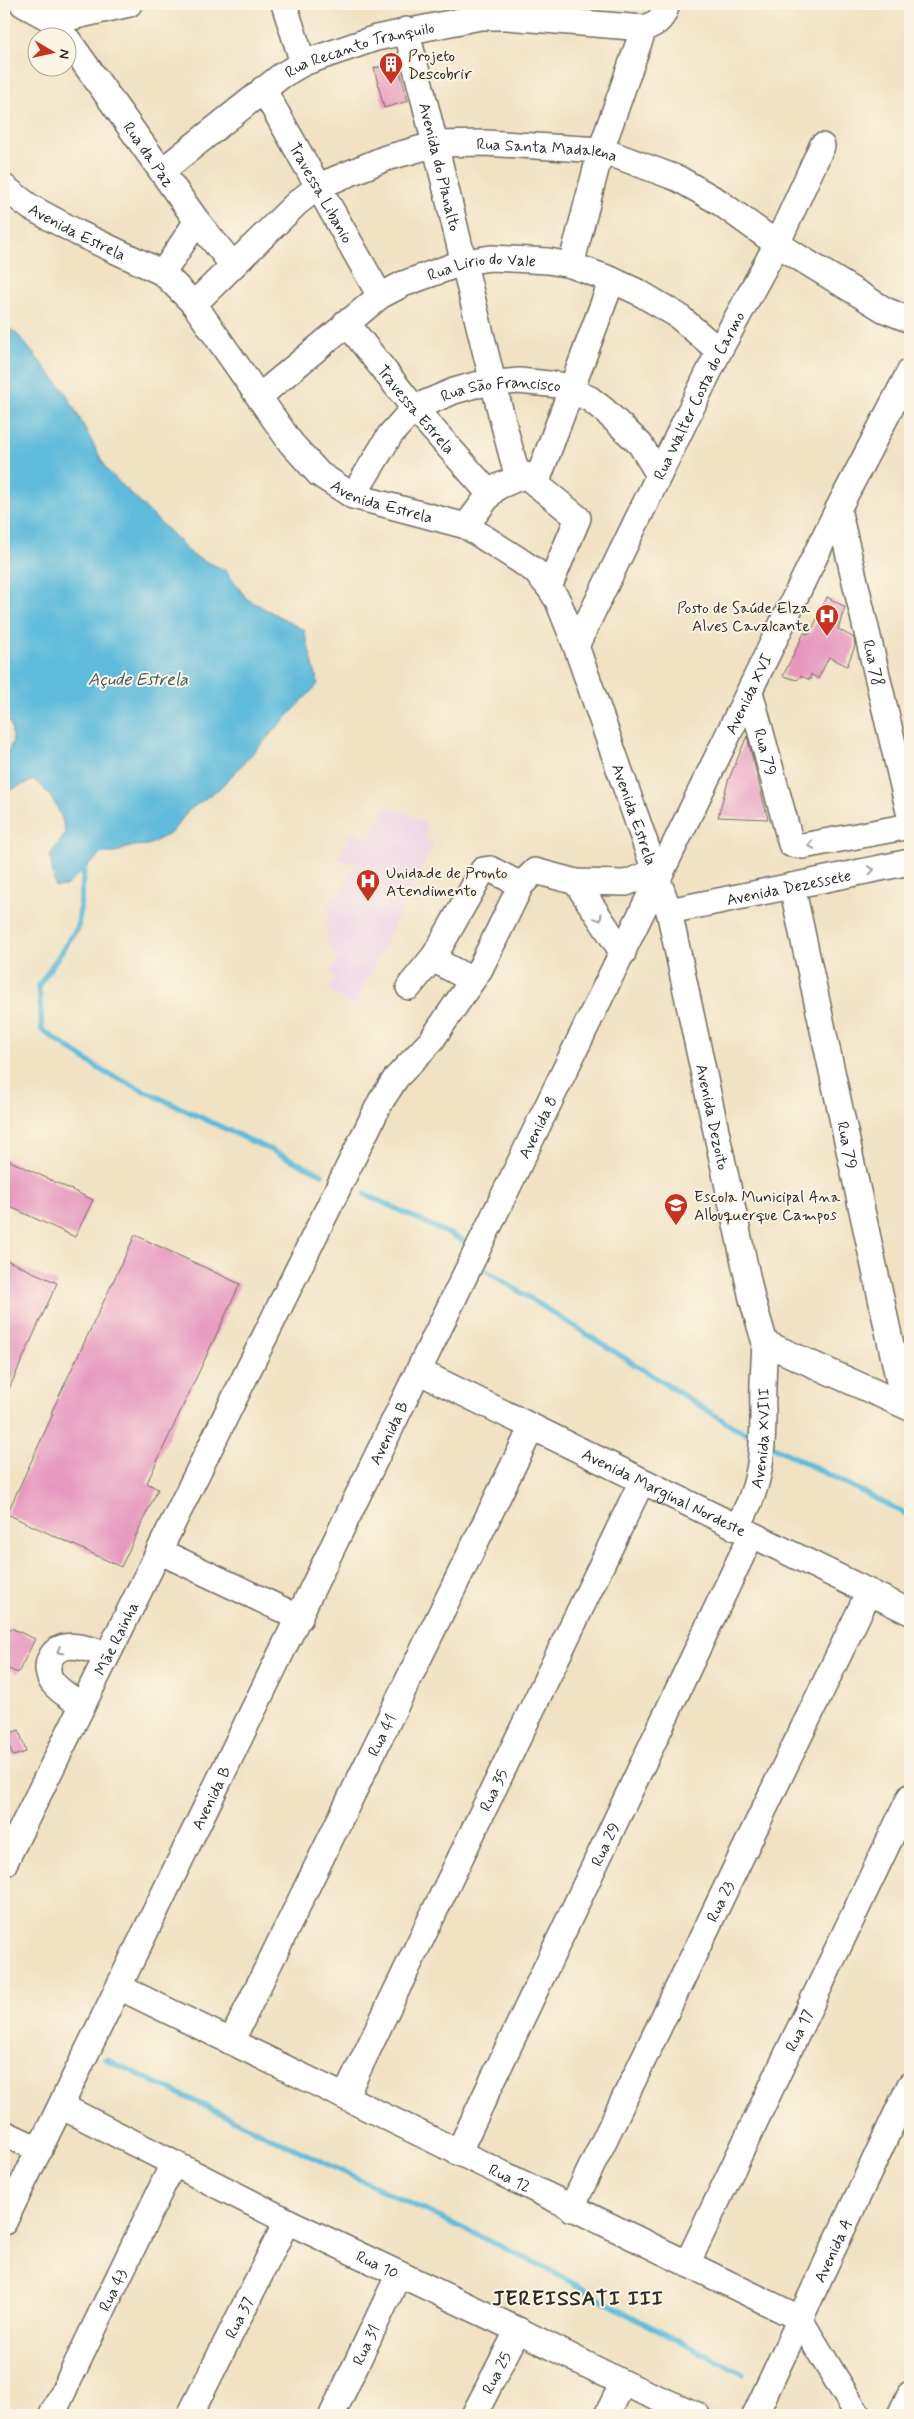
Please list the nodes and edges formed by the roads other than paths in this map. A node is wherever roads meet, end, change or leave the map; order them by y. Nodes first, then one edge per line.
1 (23, 4) edge
2 (129, 4) edge
3 (284, 4) edge
4 (668, 4) edge
5 (55, 28) edge
6 (74, 28) edge
7 (644, 28) junction
8 (406, 30) junction
9 (78, 55) edge
10 (303, 63) junction
11 (262, 89) junction
12 (437, 144) junction
13 (822, 146) dead end
14 (601, 150) junction
15 (162, 171) junction
16 (319, 186) junction
17 (4, 187) edge
18 (197, 221) junction
19 (777, 244) junction
20 (464, 262) junction
21 (233, 265) junction
22 (571, 265) junction
23 (164, 273) junction
24 (612, 280) junction
25 (380, 296) junction
26 (194, 304) junction
27 (910, 320) edge
28 (346, 322) junction
29 (719, 351) junction
30 (910, 371) edge
31 (492, 383) junction
32 (571, 389) junction
33 (260, 396) junction
34 (414, 408) junction
35 (659, 475) junction
36 (528, 481) junction
37 (490, 494) junction
38 (353, 496) junction
39 (838, 509) junction
40 (466, 526) junction
41 (549, 587) junction
42 (576, 646) junction
43 (750, 692) junction
44 (910, 816) edge
45 (910, 826) edge
46 (910, 862) edge
47 (656, 877) junction
48 (576, 882) junction
49 (522, 885) junction
50 (792, 886) junction
51 (668, 911) junction
52 (623, 953) junction
53 (435, 955) junction
54 (472, 980) junction
55 (409, 987) dead end
56 (766, 1343) junction
57 (420, 1372) junction
58 (907, 1406) edge
59 (532, 1427) junction
60 (642, 1481) junction
61 (744, 1532) junction
62 (159, 1551) junction
63 (869, 1592) junction
64 (910, 1612) edge
65 (300, 1618) junction
66 (106, 1654) junction
67 (81, 1705) junction
68 (910, 1797) edge
69 (4, 1864) edge
70 (119, 1987) junction
71 (231, 2042) junction
72 (910, 2085) edge
73 (345, 2097) junction
74 (61, 2106) junction
75 (4, 2133) edge
76 (40, 2150) junction
77 (458, 2153) junction
78 (173, 2164) junction
79 (571, 2209) junction
80 (5, 2214) edge
81 (287, 2221) junction
82 (687, 2264) junction
83 (399, 2274) junction
84 (799, 2318) junction
85 (518, 2330) junction
86 (622, 2383) junction
87 (910, 2394) edge
88 (52, 2415) edge
89 (190, 2415) edge
90 (332, 2415) edge
91 (474, 2415) edge
92 (607, 2415) edge
93 (697, 2415) edge
94 (755, 2415) edge
95 (858, 2415) edge
96 (900, 2415) edge

1 - 5 street, Rua da Paz
2 - 6 street
3 - 10 street
4 - 7 street
7 - 8 street, Rua Recanto Tranquilo
7 - 14 street
8 - 10 street, Rua Recanto Tranquilo
8 - 12 street, Avenida do Planalto
9 - 15 street, Rua da Paz
10 - 11 street, Rua Recanto Tranquilo
11 - 15 street, Rua Recanto Tranquilo
11 - 16 street, Travessa Libanio
12 - 14 street, Rua Santa Madalena
12 - 16 street, Rua Santa Madalena
12 - 20 street, Avenida do Planalto
13 - 19 street, Rua Walter Costa do Carmo
14 - 19 street, Rua Santa Madalena
14 - 22 street
15 - 18 street, Rua da Paz
16 - 21 street, Rua Santa Madalena
16 - 25 street, Travessa Libanio
17 - 23 street, Avenida Estrela
18 - 21 street, Rua da Paz
18 - 23 street
19 - 27 street, Rua Santa Madalena
19 - 29 street, Rua Walter Costa do Carmo
20 - 22 street, Rua Lirio do Vale
20 - 25 street, Rua Lirio do Vale
20 - 31 street, Avenida do Planalto
21 - 26 street, Rua Santa Madalena
22 - 24 street, Rua Lirio do Vale
23 - 26 street, Avenida Estrela
24 - 29 street, Rua Lirio do Vale
24 - 32 street
25 - 28 street, Rua Lirio do Vale
26 - 33 street, Avenida Estrela
28 - 33 street, Rua Lirio do Vale
28 - 34 street, Travessa Estrela
29 - 35 street, Rua Walter Costa do Carmo
30 - 39 street, Avenida XVI
31 - 32 street, Rua São Francisco
31 - 34 street, Rua São Francisco
31 - 36 street, Avenida do Planalto
32 - 35 street, Rua São Francisco
32 - 36 street
33 - 38 street, Avenida Estrela
34 - 37 street, Travessa Estrela
34 - 38 street, Rua São Francisco
35 - 42 street, Rua Walter Costa do Carmo
36 - 37 street
36 - 41 street
37 - 40 street
38 - 40 street, Avenida Estrela
39 - 43 street, Avenida XVI
39 - 44 street, Rua 78
40 - 41 street, Avenida Estrela
41 - 42 street, Avenida Estrela
42 - 47 street, Avenida Estrela
45 -> 43 street, Rua 79
43 - 47 street, Avenida XVI
50 -> 46 street, Avenida Dezessete
47 - 48 street
47 - 51 street, Avenida Dezoito
47 - 52 street, Avenida 8
48 - 49 street
48 -> 52 street
49 - 53 street
49 - 54 street, Mãe Rainha
50 - 51 street, Avenida Dezessete
50 - 58 street, Rua 79
51 - 56 street, Avenida Dezoito
52 - 57 street, Avenida 8
53 - 54 street
53 - 55 street
54 - 62 street, Mãe Rainha
56 - 58 street
56 - 61 street, Avenida XVIII
57 - 59 street, Avenida Marginal Nordeste
57 - 65 street, Avenida B
59 - 60 street, Avenida Marginal Nordeste
59 - 71 street, Rua 41
60 - 61 street, Avenida Marginal Nordeste
60 - 73 street, Rua 35
61 - 63 street, Avenida Marginal Nordeste
61 - 77 street, Rua 29
62 - 65 street
62 - 66 street, Mãe Rainha
63 - 64 street, Avenida Marginal Nordeste
63 - 79 street, Rua 23
65 - 70 street, Avenida B
66 - 67 street, Mãe Rainha
66 -> 67 street
67 - 69 street, Mãe Rainha
68 - 82 street, Rua 17
70 - 71 street, Rua 12
70 - 74 street, Avenida B
71 - 73 street, Rua 12
72 - 84 street, Avenida A
73 - 77 street, Rua 12
74 - 76 street, Avenida B
74 - 78 street, Rua 10
75 - 76 street
76 - 80 street, Avenida B
77 - 79 street, Rua 12
78 - 81 street, Rua 10
78 - 88 street, Rua 43
79 - 82 street, Rua 12
81 - 83 street, Rua 10
81 - 89 street, Rua 37
82 - 84 street, Rua 12
83 - 85 street, Rua 10
83 - 90 street, Rua 31
84 - 94 street, Avenida A
84 - 95 street
85 - 86 street, Rua 10
85 - 91 street, Rua 25
86 - 92 street
86 - 93 street, Rua 10
87 - 96 street

